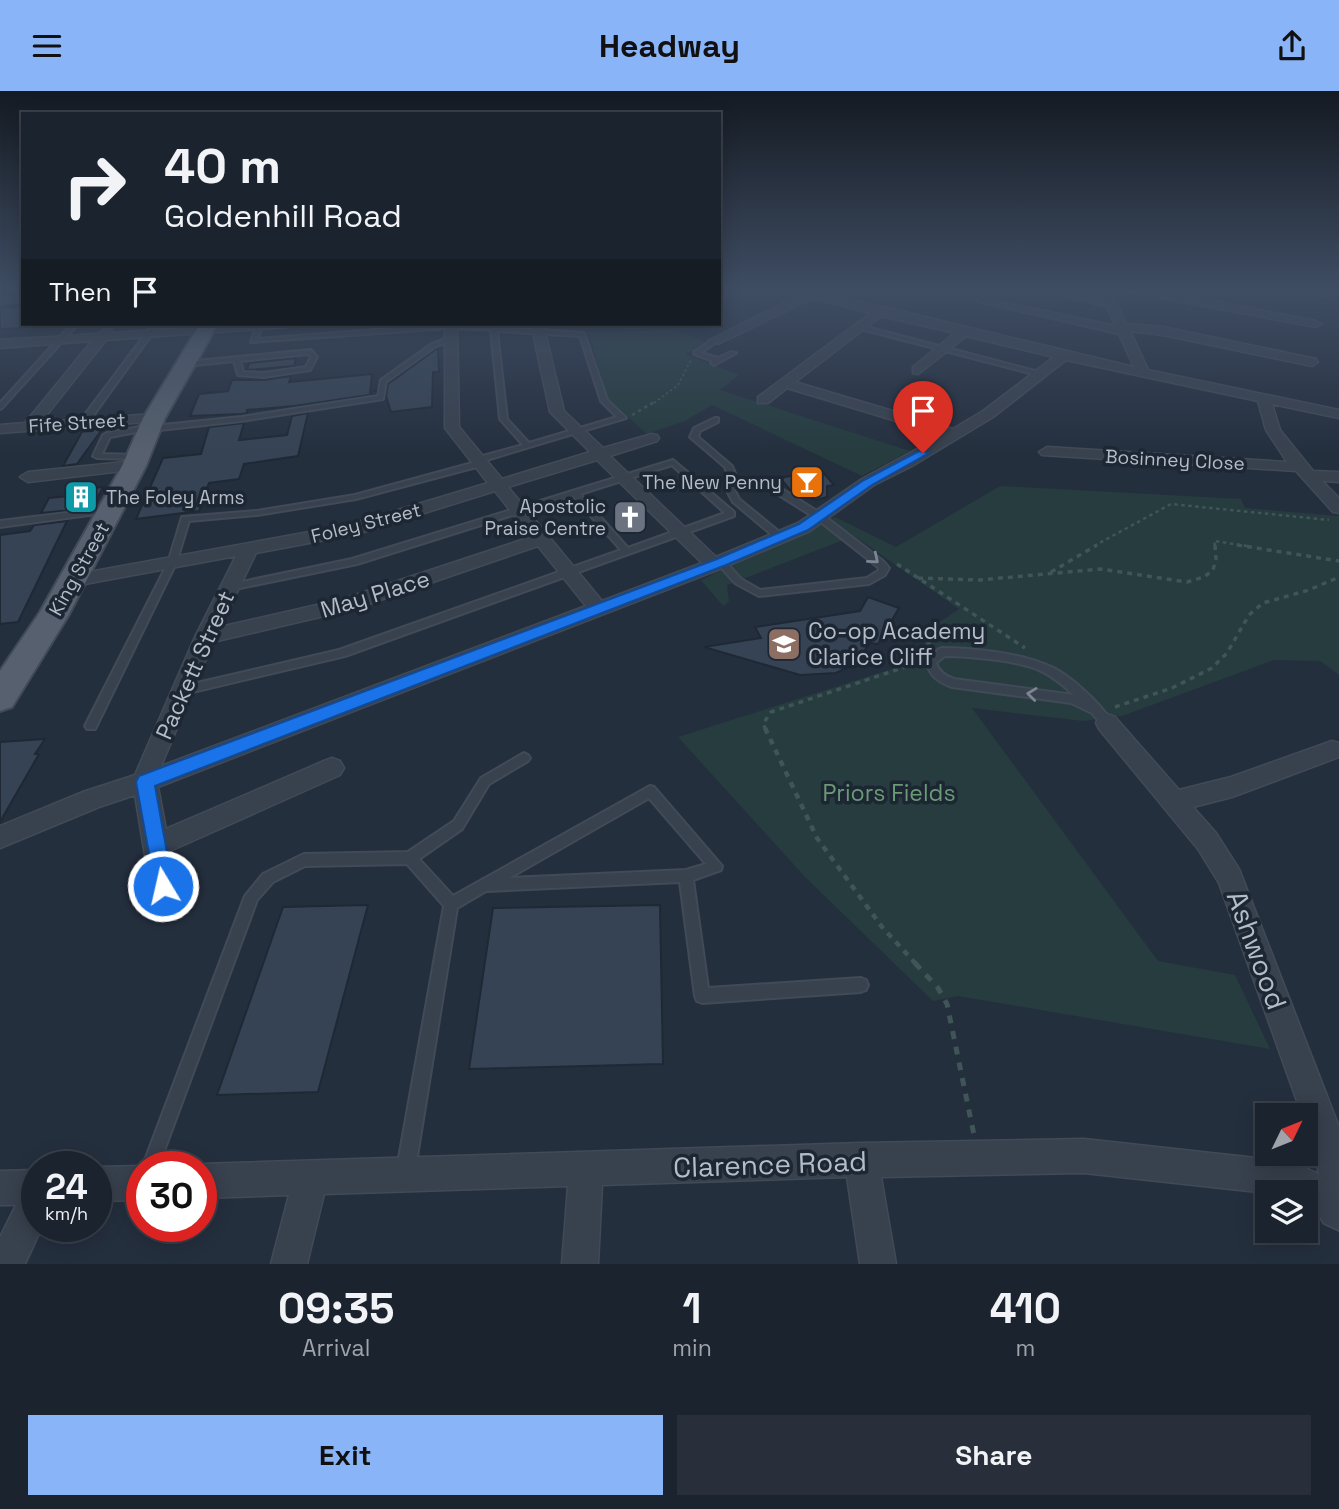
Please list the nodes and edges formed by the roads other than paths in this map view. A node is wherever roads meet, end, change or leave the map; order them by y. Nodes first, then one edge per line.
1 (58, 344) edge
2 (97, 344) edge
3 (142, 344) edge
4 (198, 344) edge
5 (435, 344) edge
6 (451, 344) edge
7 (496, 344) edge
8 (541, 344) edge
9 (585, 344) edge
10 (710, 344) edge
11 (837, 344) edge
12 (923, 344) edge
13 (949, 344) edge
14 (1013, 344) edge
15 (1130, 344) edge
16 (1224, 344) edge
17 (943, 349) junction
18 (733, 353) dead end
19 (1064, 356) junction
20 (237, 360) junction
21 (1312, 362) dead end
22 (185, 364) junction
23 (918, 370) dead end
24 (1143, 373) junction
25 (1041, 374) junction
26 (785, 383) junction
27 (1264, 399) junction
28 (763, 400) dead end
29 (0, 407) edge
30 (1339, 414) edge
31 (715, 420) dead end
32 (85, 422) junction
33 (151, 425) junction
34 (30, 426) junction
35 (0, 429) edge
36 (576, 432) junction
37 (955, 434) junction
38 (652, 438) dead end
39 (528, 446) junction
40 (1047, 452) dead end
41 (600, 455) junction
42 (136, 461) junction
43 (479, 462) junction
44 (1306, 471) junction
45 (28, 477) dead end
46 (623, 477) junction
47 (1339, 478) edge
48 (766, 483) dead end
49 (499, 485) junction
50 (574, 492) junction
51 (1339, 508) edge
52 (112, 509) junction
53 (518, 510) junction
54 (820, 517) junction
55 (0, 524) edge
56 (680, 532) junction
57 (780, 537) junction
58 (541, 539) junction
59 (248, 550) junction
60 (626, 551) junction
61 (172, 563) junction
62 (718, 563) junction
63 (568, 572) junction
64 (74, 580) junction
65 (230, 587) junction
66 (598, 609) junction
67 (205, 637) junction
68 (13, 664) edge
69 (184, 690) junction
70 (0, 698) edge
71 (1102, 717) junction
72 (91, 726) dead end
73 (1332, 750) dead end
74 (524, 758) dead end
75 (332, 768) dead end
76 (145, 782) junction
77 (1173, 802) junction
78 (0, 837) edge
79 (156, 845) junction
80 (410, 858) junction
81 (686, 876) junction
82 (487, 885) junction
83 (163, 886) dead end
84 (451, 904) junction
85 (861, 985) dead end
86 (156, 1151) edge
87 (861, 1160) junction
88 (586, 1170) junction
89 (405, 1175) junction
90 (311, 1179) junction
91 (217, 1181) edge
92 (21, 1187) edge
93 (0, 1188) edge
94 (1335, 1203) edge
95 (21, 1233) edge
96 (6, 1264) edge
97 (289, 1264) edge
98 (580, 1264) edge
99 (878, 1264) edge

1 - 29 lane
2 - 34 street
3 - 32 lane
4 - 22 main road, King Street
5 - 33 lane
6 - 43 street
7 - 39 lane
8 - 36 street
9 - 36 lane
10 - 18 lane
11 - 26 street
12 - 17 lane
13 - 17 street
14 - 19 street
15 - 24 street
16 - 21 street
17 - 23 street
17 - 25 lane
19 - 24 street
19 - 25 street
20 - 20 lane
20 - 22 lane
22 - 33 main road, King Street
24 - 27 street
25 - 37 street
26 - 28 street
26 - 37 street
27 - 30 street
27 - 44 street
31 - 57 lane
32 - 33 street, Fife Street
32 - 34 street, Fife Street
33 - 42 main road, King Street
33 - 42 lane
34 - 35 street, Fife Street
36 - 39 lane
36 - 41 street
37 - 54 street
38 - 41 street, Foley Street
39 - 43 lane
40 - 44 street, Bosinney Close
41 - 46 street
41 - 49 street, Foley Street
42 - 45 street
42 - 52 main road, King Street
43 - 49 street
43 - 61 lane
44 - 47 street, Bosinney Close
44 - 51 street
46 - 50 lane
46 - 56 street
46 - 56 lane
48 - 54 lane
49 - 53 street
49 - 59 street, Foley Street
50 - 53 lane
50 - 60 lane
52 - 55 lane
52 - 64 main road, King Street
53 - 58 street
53 - 65 lane
54 - 57 street
54 -> 62 lane
56 - 60 lane
56 - 62 street
57 - 62 street
58 - 63 street
58 - 67 street, May Place
59 - 61 street, Foley Street
59 - 65 street, Packett Street
60 - 63 lane
61 - 64 street, Foley Street
61 - 72 lane
62 - 66 street
63 - 66 street
63 - 69 lane
64 - 68 main road, King Street
65 - 67 street, Packett Street
66 - 76 street
67 - 69 street, Packett Street
68 - 70 main road, King Street
69 - 76 street, Packett Street
71 -> 71 lane
71 - 77 street, Ashwood
73 - 77 street
74 - 80 lane
75 - 79 street
76 - 78 street
76 - 79 street
77 - 94 street, Ashwood
79 - 83 street
80 - 84 lane
80 - 86 lane
81 - 82 lane
81 - 82 lane
81 - 85 lane
82 - 84 lane
84 - 89 lane
87 - 88 street, Clarence Road
87 - 94 street, Clarence Road
87 - 99 street
88 - 89 street, Clarence Road
88 - 98 street
89 - 90 street, Clarence Road
90 - 91 street, Clarence Road
90 - 97 street
92 - 93 street
95 - 96 street

